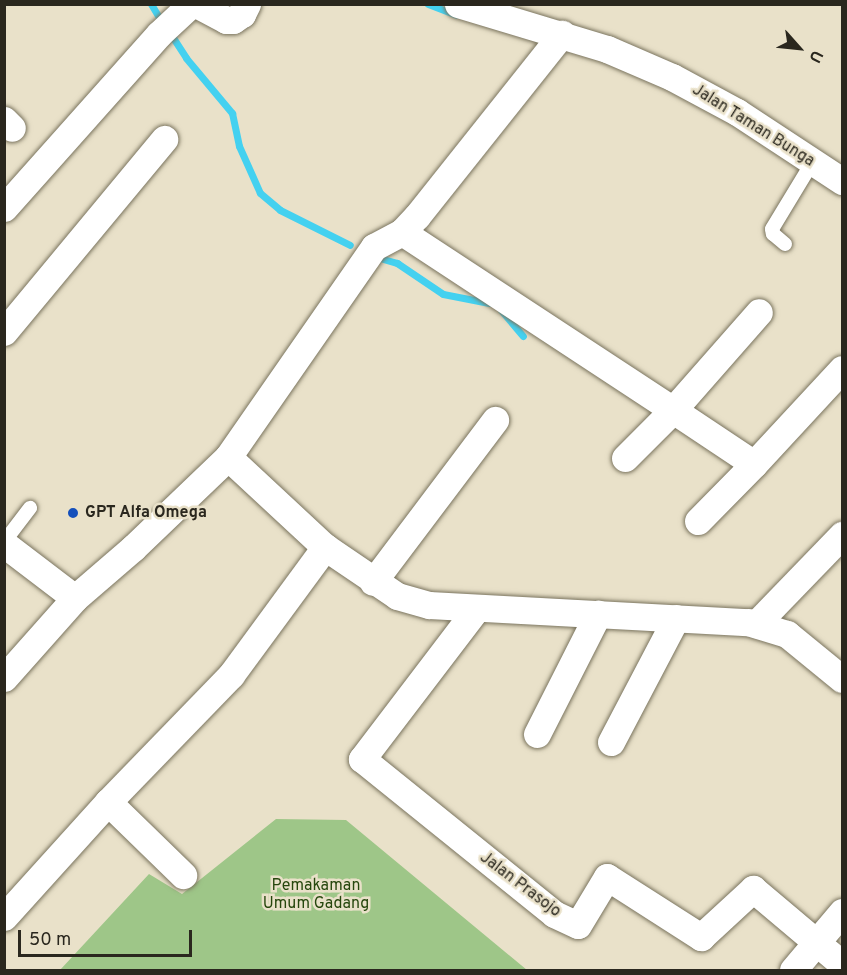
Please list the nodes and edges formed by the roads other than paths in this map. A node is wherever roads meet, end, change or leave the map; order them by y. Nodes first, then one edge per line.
1 (247, 4) edge
2 (464, 6) edge
3 (562, 34) junction
4 (164, 139) dead end
5 (808, 170) junction
6 (843, 181) edge
7 (4, 208) edge
8 (402, 232) junction
9 (785, 244) dead end
10 (759, 312) dead end
11 (4, 332) edge
12 (842, 369) edge
13 (673, 410) junction
14 (495, 420) dead end
15 (228, 457) junction
16 (625, 458) dead end
17 (754, 464) junction
18 (30, 508) dead end
19 (698, 521) dead end
20 (843, 535) edge
21 (4, 543) edge
22 (325, 547) junction
23 (373, 582) junction
24 (75, 598) junction
25 (477, 608) junction
26 (598, 614) junction
27 (676, 618) junction
28 (756, 624) junction
29 (4, 678) edge
30 (843, 679) edge
31 (537, 734) dead end
32 (611, 742) dead end
33 (108, 802) junction
34 (183, 875) dead end
35 (843, 912) edge
36 (4, 917) edge
37 (817, 942) junction
38 (843, 964) edge
39 (793, 970) edge

1 - 7 street
2 - 3 street, Jalan Taman Bunga
3 - 5 street, Jalan Taman Bunga
3 - 8 street
4 - 11 street
5 - 6 street, Jalan Taman Bunga
5 - 9 lane
8 - 13 street
8 - 15 street
10 - 13 street
12 - 17 street
13 - 16 street
13 - 17 street
14 - 23 street
15 - 22 street
15 - 24 street
17 - 19 street
18 - 21 lane
20 - 28 street
21 - 24 street
22 - 23 street
22 - 33 street
23 - 25 street
24 - 29 street
25 - 26 street
25 - 37 street, Jalan Prasojo
26 - 27 street
26 - 31 street
27 - 28 street
27 - 32 street
28 - 30 street
33 - 34 street
33 - 36 street
35 - 37 street
37 - 38 street
37 - 39 street

